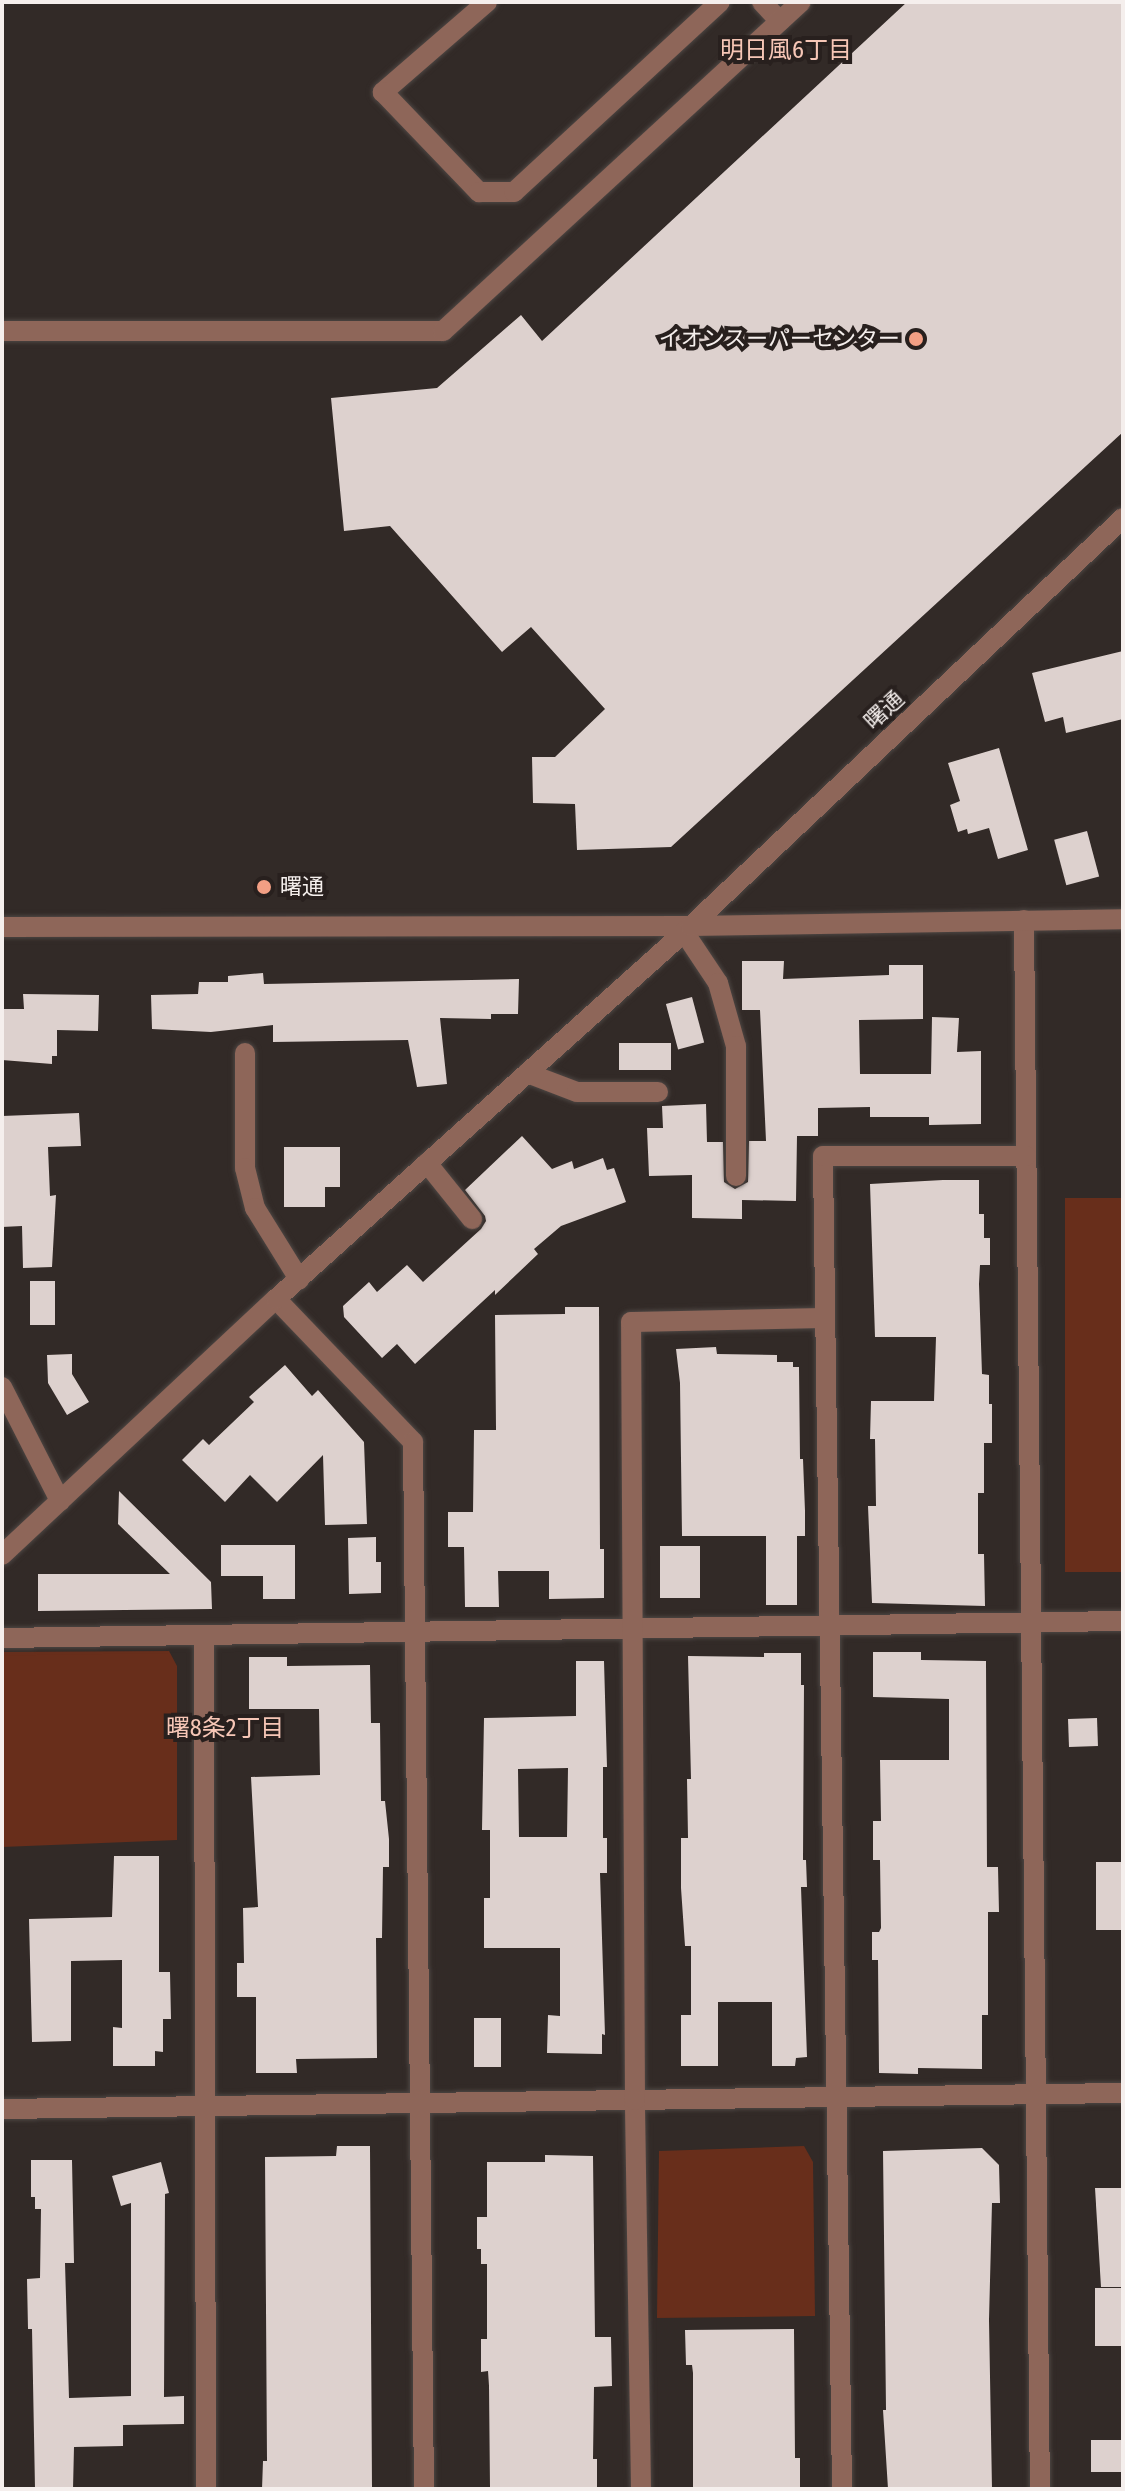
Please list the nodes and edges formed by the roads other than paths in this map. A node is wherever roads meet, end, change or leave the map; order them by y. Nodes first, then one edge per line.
1 (487, 2) edge
2 (720, 2) edge
3 (762, 2) edge
4 (801, 2) edge
5 (780, 21) junction
6 (2, 331) edge
7 (1123, 518) edge
8 (1123, 919) edge
9 (1024, 920) junction
10 (2, 927) edge
11 (687, 929) junction
12 (245, 1053) dead end
13 (527, 1073) junction
14 (658, 1092) dead end
15 (1026, 1156) junction
16 (427, 1163) junction
17 (736, 1176) dead end
18 (472, 1219) dead end
19 (299, 1279) junction
20 (276, 1299) junction
21 (825, 1318) junction
22 (2, 1387) edge
23 (60, 1501) junction
24 (2, 1555) edge
25 (1123, 1621) edge
26 (1031, 1624) junction
27 (830, 1626) junction
28 (632, 1630) junction
29 (415, 1632) junction
30 (204, 1636) junction
31 (2, 1638) edge
32 (1123, 2093) edge
33 (1036, 2094) junction
34 (837, 2097) junction
35 (635, 2100) junction
36 (419, 2102) junction
37 (203, 2106) junction
38 (2, 2109) edge
39 (206, 2489) edge
40 (424, 2489) edge
41 (641, 2489) edge
42 (842, 2489) edge
43 (1040, 2489) edge

1 - 2 street
3 - 5 street
4 - 5 street
5 - 6 street
7 - 11 street, 曙通
8 - 9 street
9 - 11 street
9 - 15 street
10 - 11 street
11 - 13 street, 曙通
11 - 17 street
12 - 19 street
13 - 14 street
13 - 16 street, 曙通
15 - 21 street
15 - 26 street
16 - 18 street
16 - 19 street, 曙通
19 - 20 street, 曙通
20 - 23 street, 曙通
20 - 29 street
21 - 27 street
21 - 28 street
22 - 23 street
23 - 24 street, 曙通
25 - 26 street
26 - 27 street
26 - 33 street
27 - 28 street
27 - 34 street
28 - 29 street
28 - 35 street
29 - 30 street
29 - 36 street
30 - 31 street
30 - 37 street
32 - 33 street
33 - 34 street
33 - 43 street
34 - 35 street
34 - 42 street
35 - 36 street
35 - 41 street
36 - 37 street
36 - 40 street
37 - 38 street
37 - 39 street

